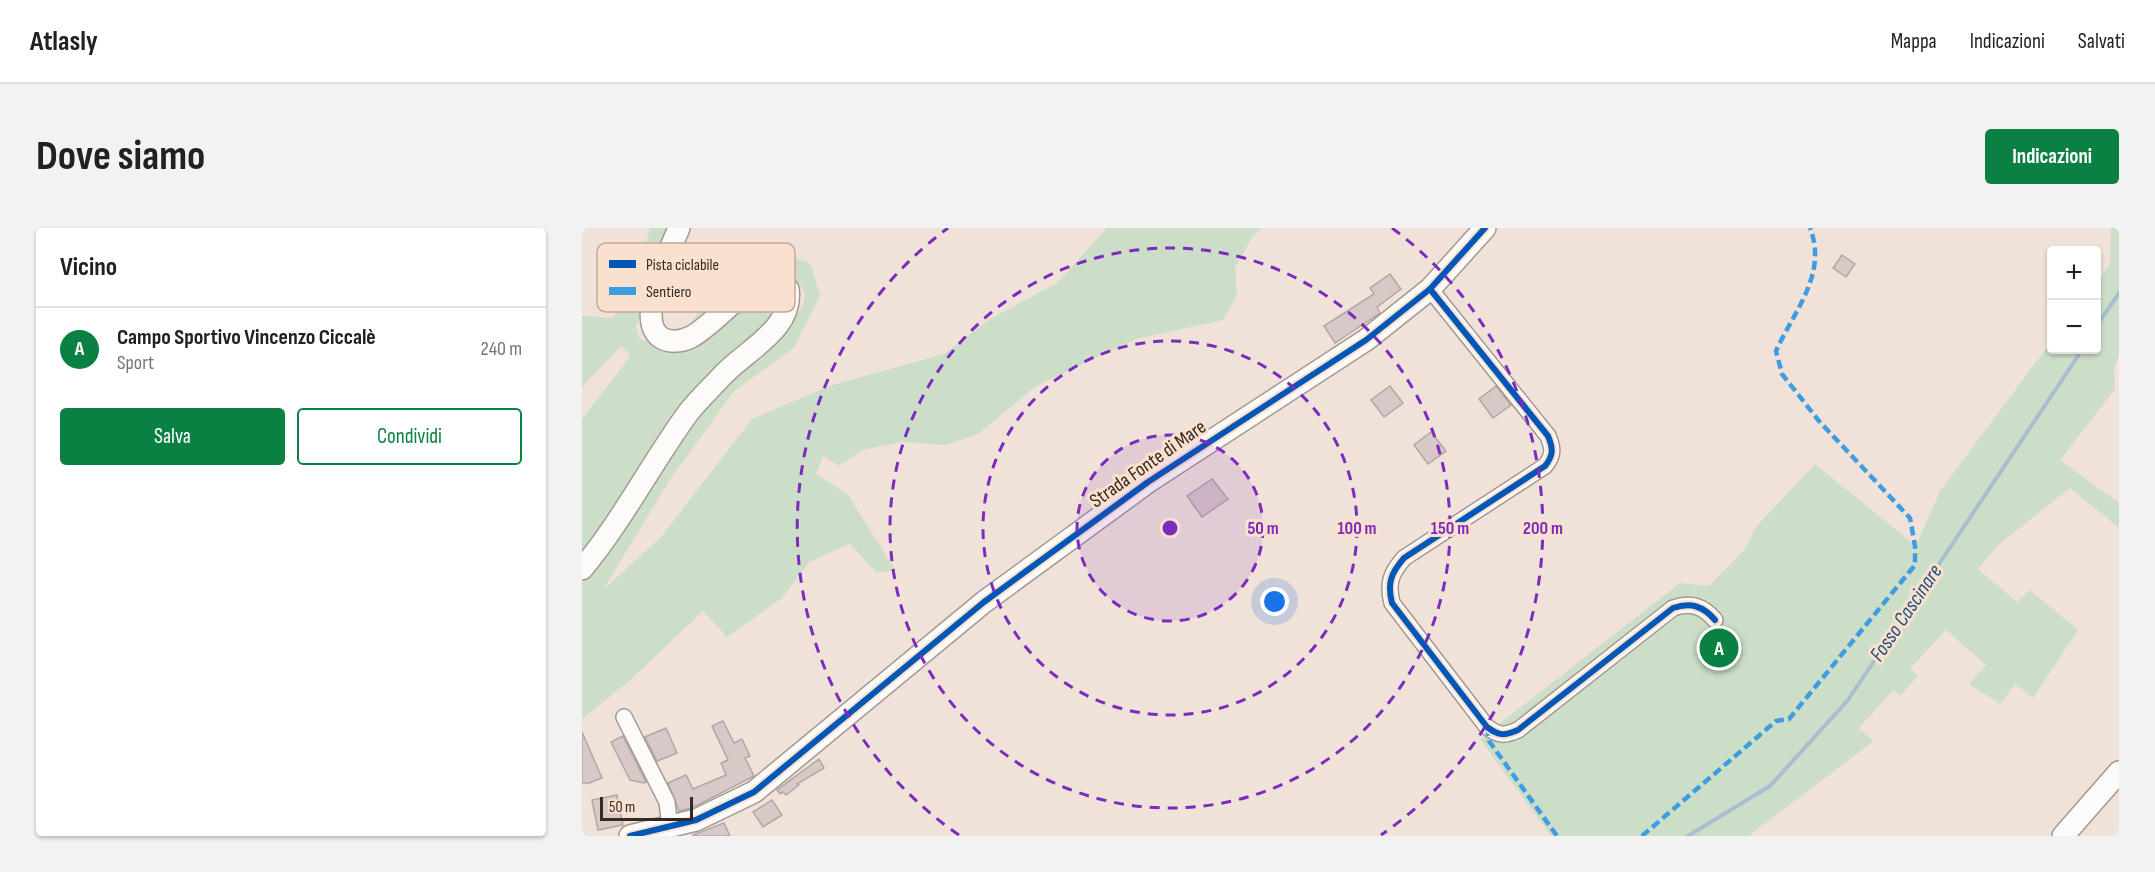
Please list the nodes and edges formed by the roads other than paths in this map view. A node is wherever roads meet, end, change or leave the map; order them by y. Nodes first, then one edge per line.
1 (679, 228) edge
2 (1485, 228) edge
3 (673, 243) edge
4 (1430, 289) junction
5 (651, 312) edge
6 (720, 312) edge
7 (787, 312) edge
8 (582, 569) edge
9 (1715, 620) dead end
10 (624, 717) dead end
11 (2119, 772) edge
12 (670, 828) junction
13 (630, 836) edge
14 (2063, 836) edge

1 - 3 street
2 - 4 street, Strada Fonte di Mare
4 - 9 street
4 - 12 street, Strada Fonte di Mare
5 - 6 street
7 - 8 street
10 - 12 street
11 - 14 street
12 - 13 street, Strada Fonte di Mare

